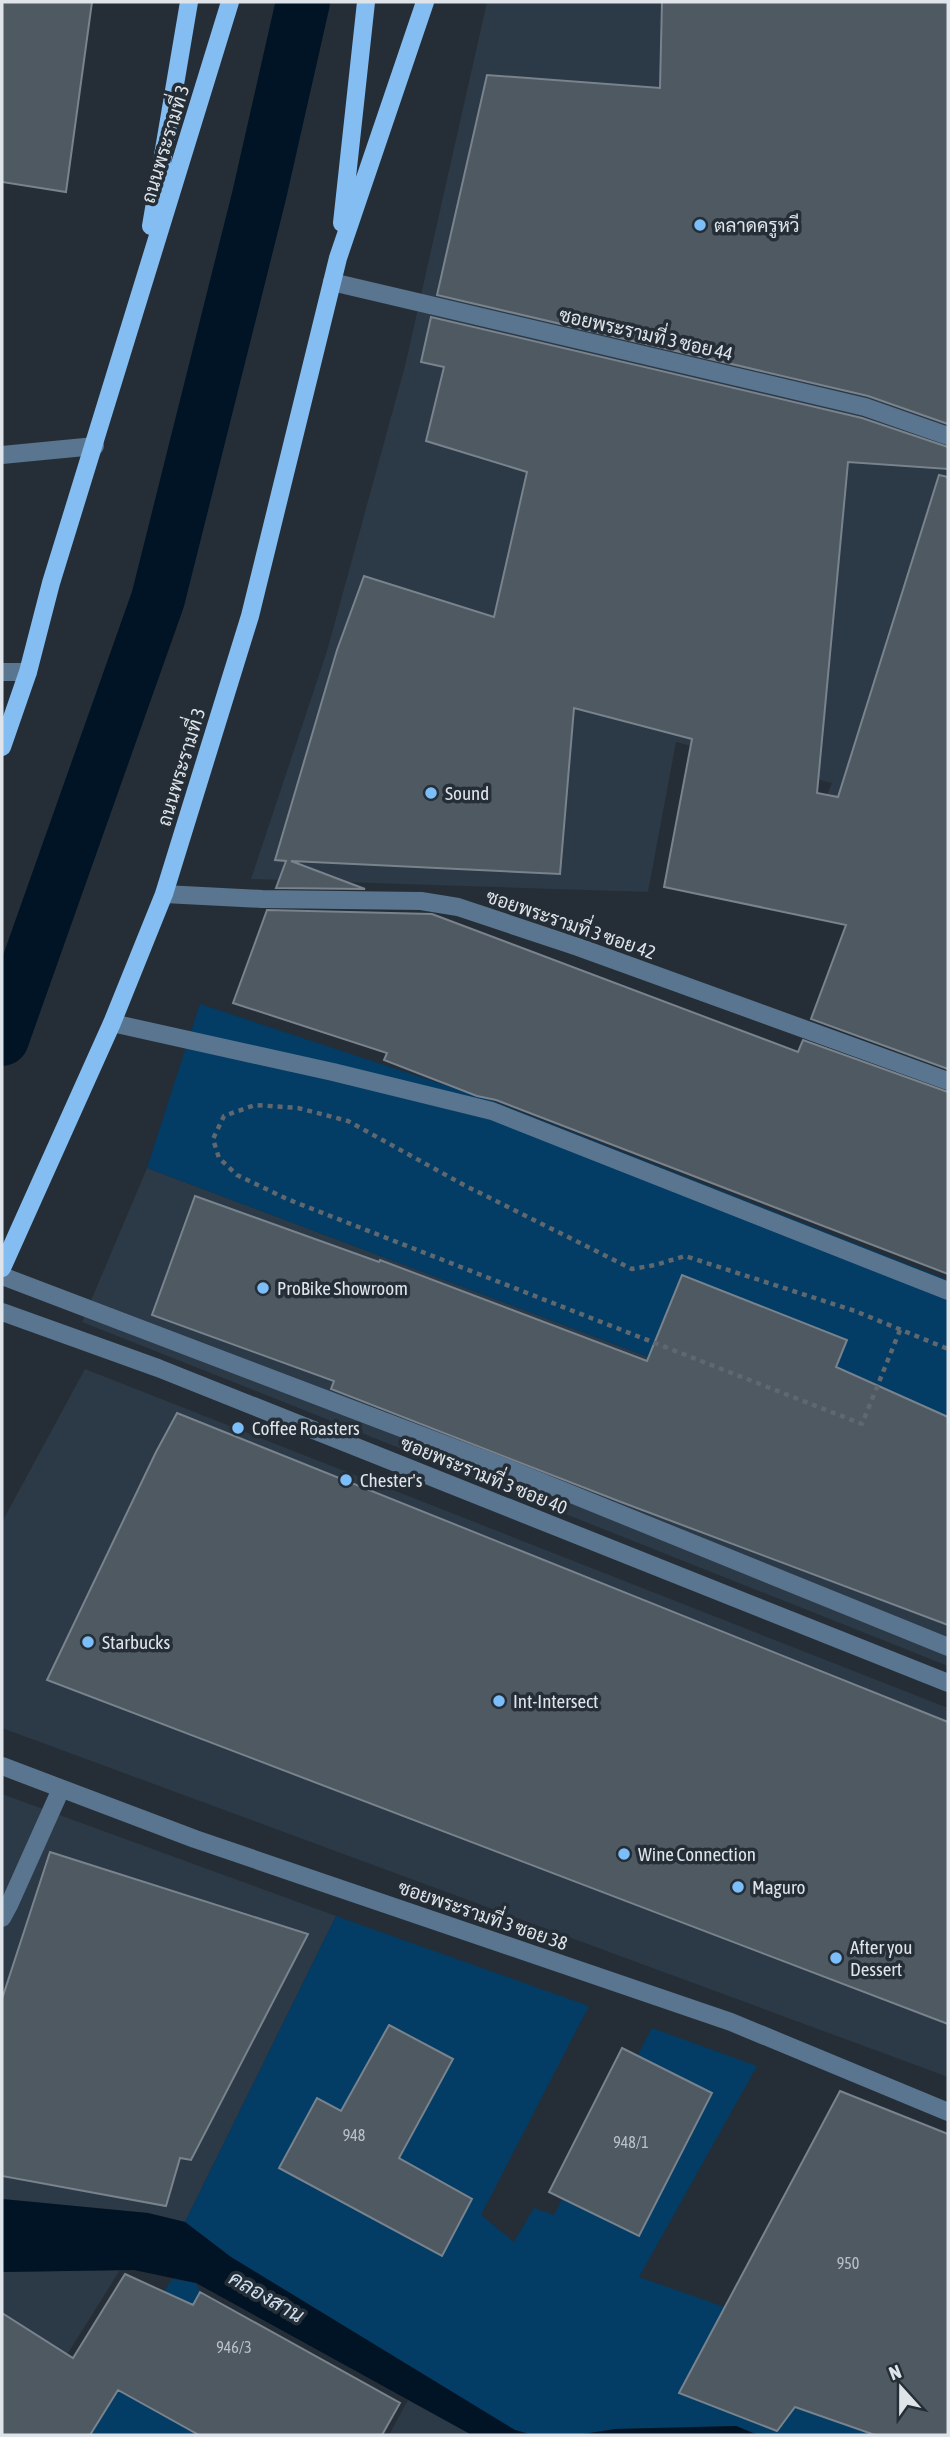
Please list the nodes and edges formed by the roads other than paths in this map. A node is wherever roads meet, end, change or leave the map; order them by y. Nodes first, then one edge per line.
1 (189, 2) edge
2 (230, 2) edge
3 (366, 2) edge
4 (425, 2) edge
5 (338, 258) junction
6 (332, 282) junction
7 (139, 299) junction
8 (948, 436) edge
9 (95, 446) junction
10 (2, 455) edge
11 (2, 672) edge
12 (28, 672) junction
13 (2, 747) edge
14 (164, 894) junction
15 (112, 1023) junction
16 (948, 1081) edge
17 (17, 1232) junction
18 (2, 1258) edge
19 (2, 1268) edge
20 (2, 1276) edge
21 (948, 1291) edge
22 (2, 1312) edge
23 (948, 1647) edge
24 (948, 1683) edge
25 (2, 1766) edge
26 (61, 1788) junction
27 (2, 1918) edge
28 (948, 2112) edge

1 - 7 main road, ถนนพระรามที่ 3
2 - 7 main road, ถนนพระรามที่ 3
3 - 5 main road, ถนนพระรามที่ 3
4 - 5 main road, ถนนพระรามที่ 3
5 - 6 main road, ถนนพระรามที่ 3
6 - 8 street, ซอยพระรามที่ 3 ซอย 44
6 - 14 main road, ถนนพระรามที่ 3
7 - 9 main road, ถนนพระรามที่ 3
9 - 10 street
9 - 12 main road, ถนนพระรามที่ 3
11 - 12 street
12 - 13 main road, ถนนพระรามที่ 3
14 - 15 main road, ถนนพระรามที่ 3
14 - 16 street, ซอยพระรามที่ 3 ซอย 42
15 - 17 main road, ถนนพระรามที่ 3
15 - 21 street
17 - 18 street
17 - 19 main road, ถนนพระรามที่ 3
20 - 23 street
22 - 24 street, ซอยพระรามที่ 3 ซอย 40
25 - 26 street, ซอยพระรามที่ 3 ซอย 38
26 - 27 street
26 - 28 street, ซอยพระรามที่ 3 ซอย 38

